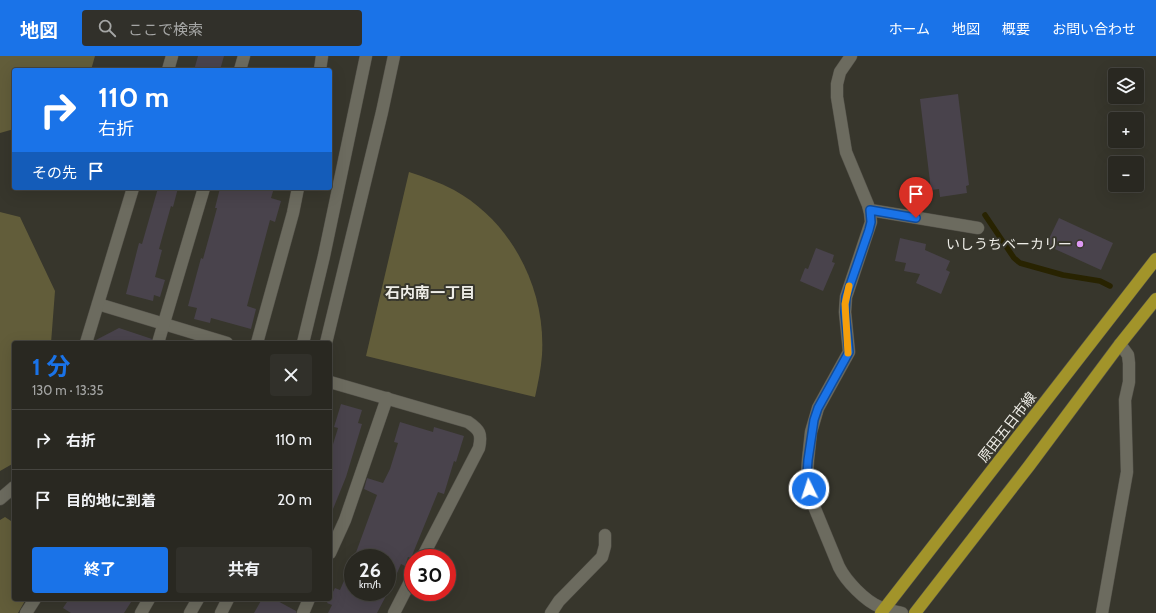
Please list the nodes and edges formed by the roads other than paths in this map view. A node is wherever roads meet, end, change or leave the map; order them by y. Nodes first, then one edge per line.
1 (172, 56) edge
2 (244, 56) edge
3 (322, 56) edge
4 (366, 56) edge
5 (394, 56) edge
6 (851, 56) edge
7 (169, 68) edge
8 (241, 68) edge
9 (320, 68) edge
10 (132, 190) edge
11 (203, 190) edge
12 (298, 190) edge
13 (870, 210) junction
14 (978, 228) dead end
15 (1156, 259) edge
16 (1156, 299) edge
17 (98, 304) junction
18 (163, 324) junction
19 (87, 341) edge
20 (159, 341) edge
21 (220, 341) edge
22 (258, 341) edge
23 (303, 341) edge
24 (326, 341) edge
25 (1120, 344) junction
26 (332, 383) edge
27 (388, 398) junction
28 (12, 488) edge
29 (0, 499) edge
30 (605, 535) dead end
31 (427, 549) edge
32 (332, 550) edge
33 (404, 594) edge
34 (34, 601) edge
35 (148, 601) edge
36 (197, 601) edge
37 (227, 601) edge
38 (308, 601) edge
39 (883, 611) edge
40 (26, 613) edge
41 (141, 613) edge
42 (190, 613) edge
43 (221, 613) edge
44 (303, 613) edge
45 (394, 613) edge
46 (551, 613) edge
47 (902, 613) edge
48 (915, 613) edge
49 (1102, 613) edge

1 - 7 street
2 - 8 street
3 - 9 street
4 - 23 street
5 - 24 street
6 - 13 street
10 - 17 street
11 - 18 street
12 - 22 street
13 - 14 street
13 - 39 street
15 - 39 main road, 原田五日市線
16 - 25 main road
17 - 18 street
17 - 19 street
18 - 20 street
18 - 21 street
25 - 48 main road
25 - 49 street
26 - 27 street
27 - 31 street
27 - 32 street
28 - 29 street
30 - 46 street
33 - 45 street
34 - 40 street
35 - 41 street
36 - 42 street
37 - 43 street
38 - 44 street
39 - 47 street

